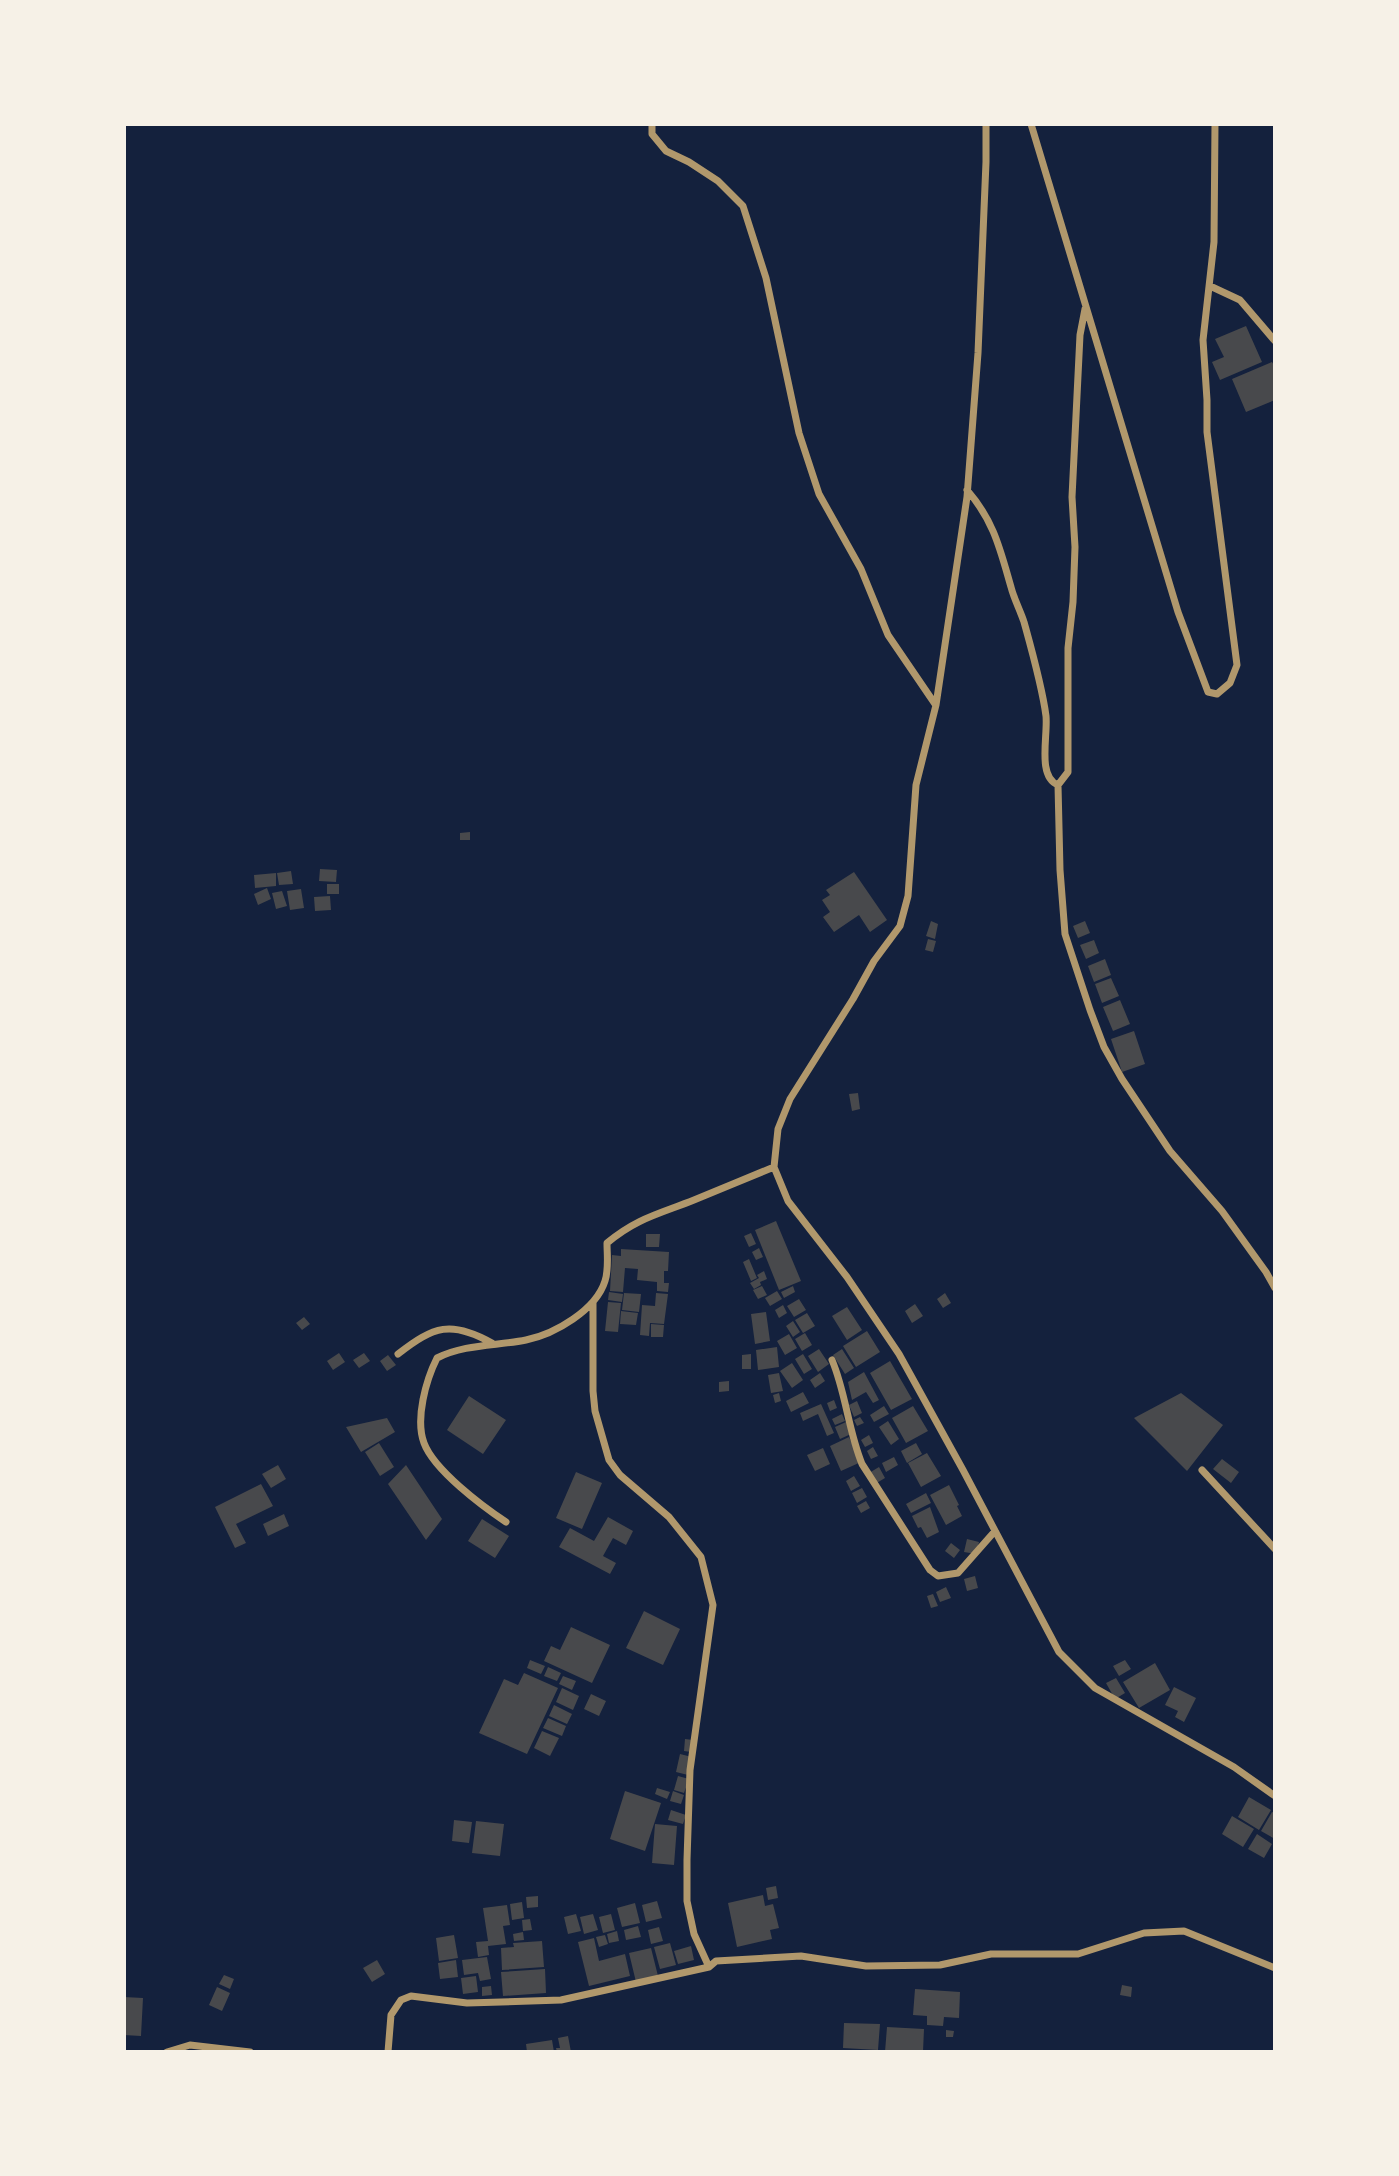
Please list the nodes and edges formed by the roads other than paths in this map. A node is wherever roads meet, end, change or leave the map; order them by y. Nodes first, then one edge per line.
1 (652, 124) edge
2 (986, 124) edge
3 (1031, 124) edge
4 (1215, 124) edge
5 (1210, 286) junction
6 (1086, 306) junction
7 (1275, 341) edge
8 (967, 490) junction
9 (936, 705) junction
10 (1058, 785) junction
11 (774, 1167) junction
12 (1275, 1288) edge
13 (593, 1302) junction
14 (492, 1344) junction
15 (398, 1354) dead end
16 (832, 1360) dead end
17 (1202, 1470) dead end
18 (506, 1522) dead end
19 (995, 1531) junction
20 (1275, 1549) edge
21 (1275, 1797) edge
22 (709, 1966) junction
23 (1275, 1968) edge
24 (167, 2052) edge
25 (250, 2052) edge
26 (388, 2052) edge

1 - 9 street
2 - 8 street
3 - 6 street
4 - 5 street
5 - 6 street
5 - 7 street
6 - 10 street
8 - 9 street
8 - 10 street
9 - 11 street
10 - 12 street
11 - 13 street
11 - 19 street
13 - 14 street
13 - 22 street
14 - 15 street
14 - 18 street
16 - 19 street
17 - 20 street
19 - 21 street
22 - 23 street
22 - 26 street
24 - 25 street

